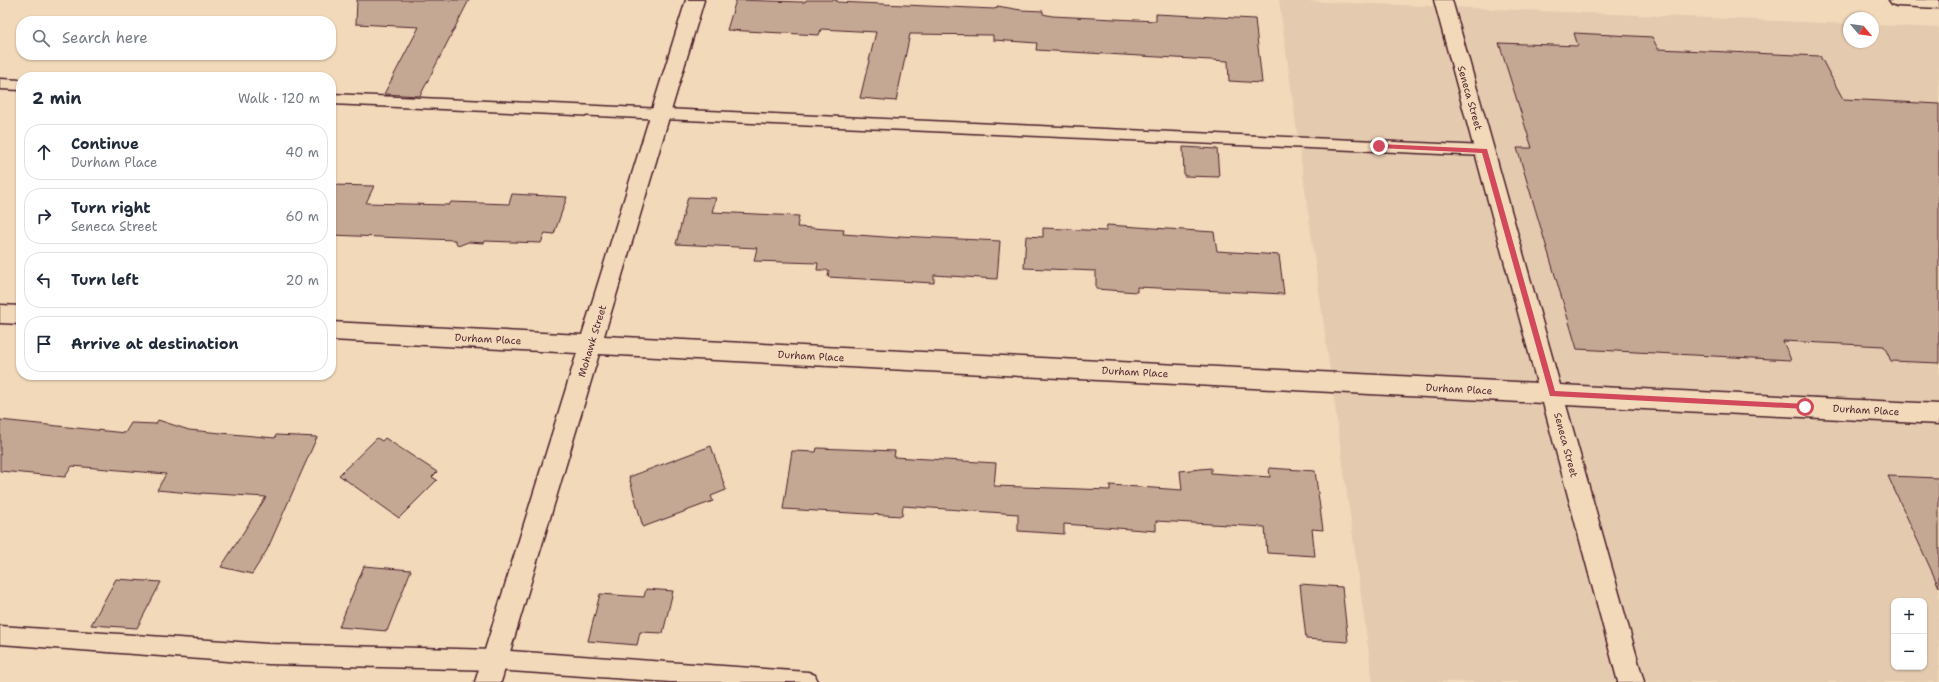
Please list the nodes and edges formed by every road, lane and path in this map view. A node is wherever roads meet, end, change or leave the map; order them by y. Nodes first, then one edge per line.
1 (695, 0) edge
2 (1443, 0) edge
3 (1898, 0) edge
4 (1939, 2) edge
5 (0, 84) edge
6 (16, 85) edge
7 (336, 99) edge
8 (661, 114) junction
9 (1485, 151) junction
10 (0, 314) edge
11 (16, 315) edge
12 (336, 331) edge
13 (591, 344) junction
14 (1552, 394) junction
15 (1939, 414) edge
16 (0, 635) edge
17 (495, 660) junction
18 (488, 682) edge
19 (808, 682) edge
20 (1631, 682) edge

1 - 8 street, Mohawk Street
2 - 9 street, Seneca Street
3 - 4 street
5 - 6 lane
7 - 8 lane
8 - 9 lane
8 - 13 street, Mohawk Street
9 - 14 street, Seneca Street
10 - 11 street
12 - 13 street, Durham Place
13 - 14 street, Durham Place
13 - 17 street, Mohawk Street
14 - 15 street, Durham Place
14 - 20 street, Seneca Street
16 - 17 lane
17 - 18 street, Mohawk Street
17 - 19 lane

